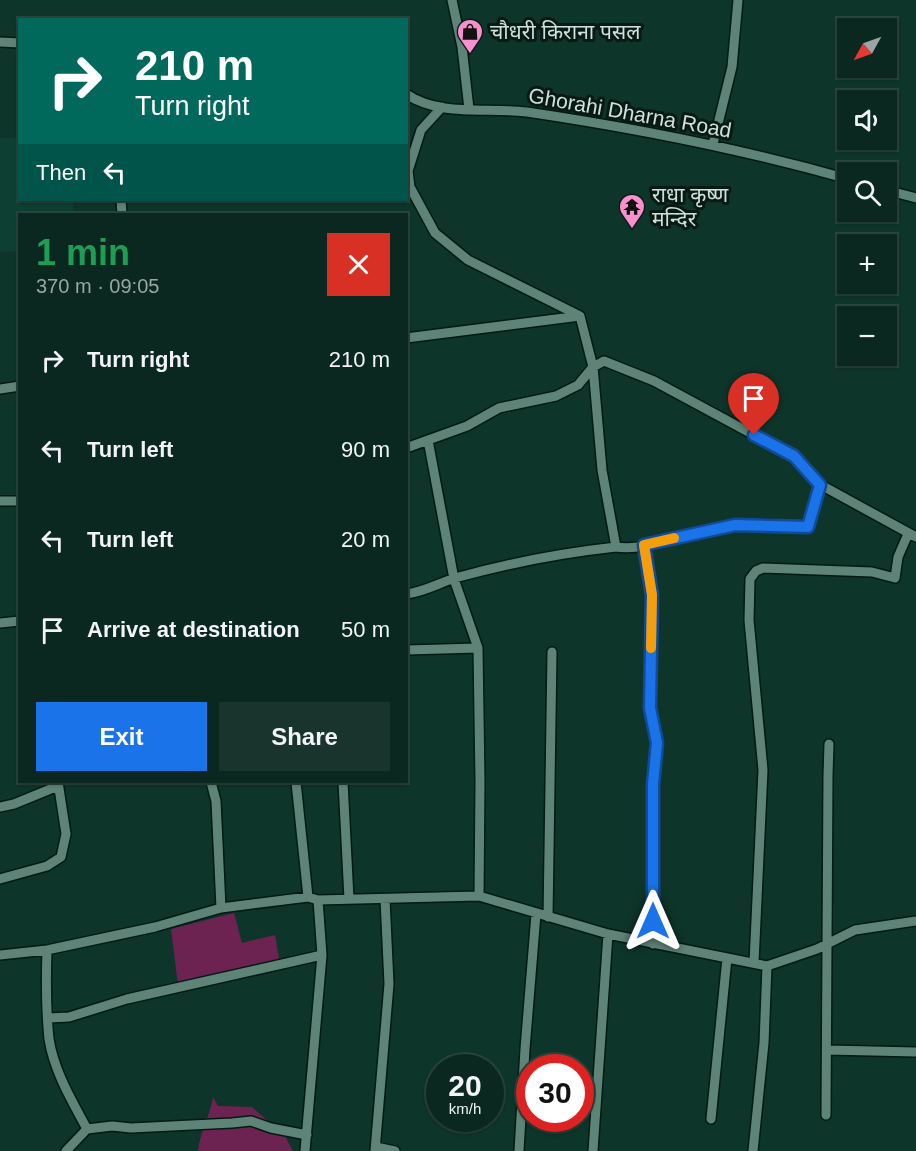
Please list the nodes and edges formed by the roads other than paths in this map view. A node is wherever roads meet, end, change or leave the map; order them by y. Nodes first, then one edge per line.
1 (452, 0) edge
2 (738, 0) edge
3 (0, 42) edge
4 (18, 43) edge
5 (408, 95) edge
6 (442, 107) junction
7 (469, 109) junction
8 (713, 144) junction
9 (837, 176) edge
10 (897, 193) edge
11 (916, 198) edge
12 (580, 316) junction
13 (408, 338) edge
14 (593, 368) junction
15 (18, 386) edge
16 (0, 389) edge
17 (428, 440) junction
18 (408, 447) edge
19 (820, 485) junction
20 (0, 501) edge
21 (18, 501) edge
22 (912, 535) edge
23 (644, 545) junction
24 (616, 547) junction
25 (454, 579) junction
26 (408, 594) edge
27 (18, 621) edge
28 (0, 623) edge
29 (478, 648) junction
30 (408, 650) edge
31 (552, 652) dead end
32 (830, 744) dead end
33 (211, 783) edge
34 (296, 783) edge
35 (343, 783) edge
36 (58, 784) edge
37 (0, 807) edge
38 (0, 879) edge
39 (479, 896) junction
40 (313, 898) junction
41 (350, 899) junction
42 (385, 899) junction
43 (221, 908) junction
44 (536, 914) junction
45 (548, 917) junction
46 (916, 921) edge
47 (608, 934) junction
48 (653, 944) junction
49 (827, 944) junction
50 (47, 950) junction
51 (0, 955) edge
52 (321, 955) junction
53 (727, 958) junction
54 (754, 963) junction
55 (767, 966) junction
56 (49, 1018) junction
57 (828, 1050) junction
58 (916, 1052) edge
59 (826, 1115) dead end
60 (711, 1119) dead end
61 (87, 1129) junction
62 (307, 1135) junction
63 (376, 1149) edge
64 (66, 1151) edge
65 (305, 1151) edge
66 (395, 1151) edge
67 (519, 1151) edge
68 (593, 1151) edge
69 (753, 1151) edge

1 - 7 street
2 - 8 street
3 - 4 street
5 - 6 street, Ghorahi Dharna Road
6 - 7 street, Ghorahi Dharna Road
6 - 12 street
7 - 8 street, Ghorahi Dharna Road
8 - 9 street, Ghorahi Dharna Road
10 - 11 street
12 - 13 street
12 - 14 street
14 - 17 street
14 - 19 street
14 - 24 street
15 - 16 street
17 - 18 street
17 - 25 street
19 - 22 street
19 - 23 street
20 - 21 street
22 - 54 street
23 - 24 street
23 - 48 street
24 - 25 street
25 - 26 street
25 - 29 street
27 - 28 street
29 - 30 street
29 - 39 street
31 - 45 street
32 - 49 street
33 - 43 street
34 - 40 street
35 - 41 street
36 - 37 street
36 - 38 street
39 - 42 street
39 - 44 street
40 - 41 street
40 - 43 street
40 - 52 street
41 - 42 street
42 - 63 street
43 - 50 street
44 - 45 street
44 - 67 street
45 - 47 street
46 - 49 street
47 - 48 street
47 - 68 street
48 - 53 street
49 - 55 street
49 - 57 street
50 - 51 street
50 - 56 street
52 - 56 street
52 - 62 street
53 - 54 street
53 - 60 street
54 - 55 street
55 - 69 street
56 - 61 street
57 - 58 street
57 - 59 street
61 - 62 street
61 - 64 street
62 - 65 street
63 - 66 street

